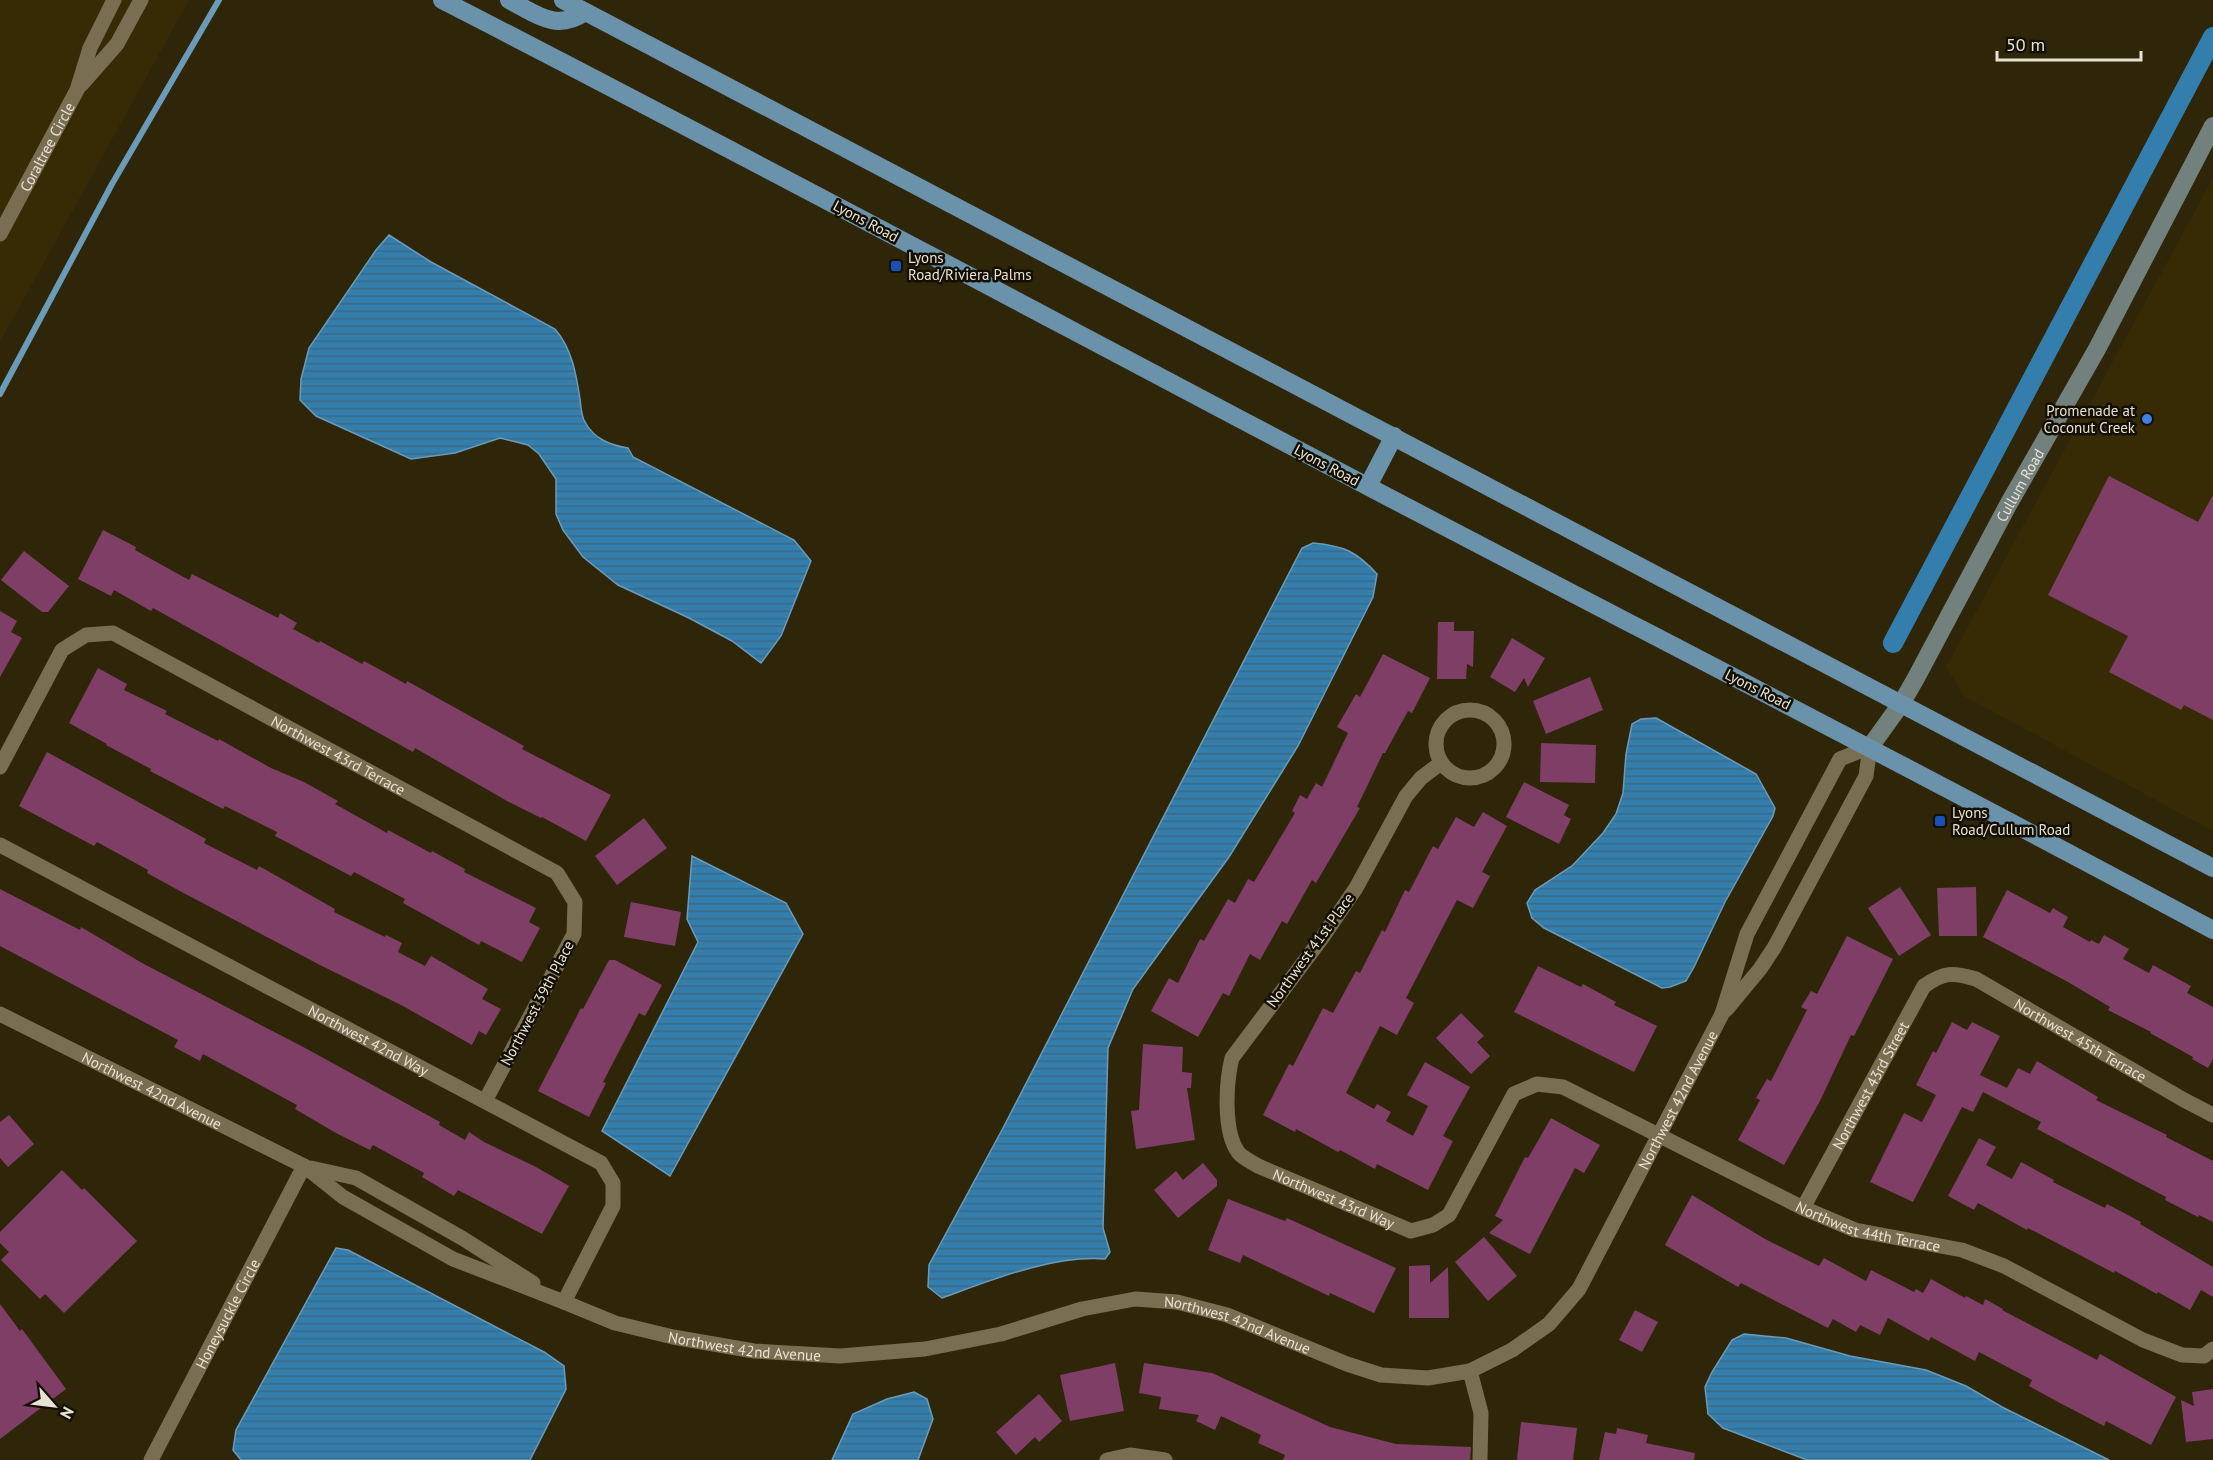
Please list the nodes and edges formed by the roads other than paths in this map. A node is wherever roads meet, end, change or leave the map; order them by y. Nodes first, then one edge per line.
1 (114, 0) edge
2 (141, 0) edge
3 (442, 0) edge
4 (509, 0) edge
5 (563, 0) edge
6 (585, 12) junction
7 (77, 90) junction
8 (2213, 126) edge
9 (0, 234) edge
10 (1394, 436) junction
11 (1368, 486) junction
12 (1901, 705) junction
13 (1870, 747) junction
14 (1441, 763) junction
15 (0, 767) edge
16 (0, 845) edge
17 (2213, 868) edge
18 (575, 902) joint
19 (2213, 930) edge
20 (1946, 974) joint
21 (0, 1014) edge
22 (1722, 1014) junction
23 (485, 1101) junction
24 (2213, 1115) edge
25 (1659, 1136) junction
26 (1239, 1153) joint
27 (304, 1166) junction
28 (1803, 1208) junction
29 (1433, 1226) joint
30 (564, 1302) junction
31 (2208, 1353) edge
32 (1470, 1371) junction
33 (151, 1460) edge
34 (1107, 1460) edge
35 (1165, 1460) edge
36 (1480, 1460) edge

1 - 7 street, Coraltree Circle
2 - 7 street, Coraltree Circle
3 - 11 main road, Lyons Road
4 - 6 main road
5 - 6 main road
6 - 10 main road
7 - 9 street, Coraltree Circle
8 - 12 street, Cullum Road
10 - 11 main road
10 - 12 main road
11 - 13 main road, Lyons Road
12 - 13 street, Cullum Road
12 - 17 main road
13 - 19 main road, Lyons Road
13 - 22 street, Northwest 42nd Avenue
13 - 22 street, Northwest 42nd Avenue
14 - 14 street
14 - 26 street, Northwest 41st Place
15 - 18 street, Northwest 43rd Terrace
16 - 23 street, Northwest 42nd Way
18 - 23 street, Northwest 39th Place
20 - 24 street, Northwest 45th Terrace
20 - 28 street, Northwest 43rd Street
21 - 27 street, Northwest 42nd Avenue
22 - 25 street, Northwest 42nd Avenue
23 - 30 street, Northwest 42nd Way
25 - 28 street, Northwest 44th Terrace
25 - 29 street, Northwest 44th Terrace
25 - 32 street, Northwest 42nd Avenue
26 - 29 street, Northwest 43rd Way
27 - 30 street, Northwest 42nd Avenue
27 - 30 street, Northwest 42nd Avenue
27 - 33 street, Honeysuckle Circle
28 - 31 street, Northwest 44th Terrace
30 - 32 street, Northwest 42nd Avenue
32 - 36 street
34 - 35 street

